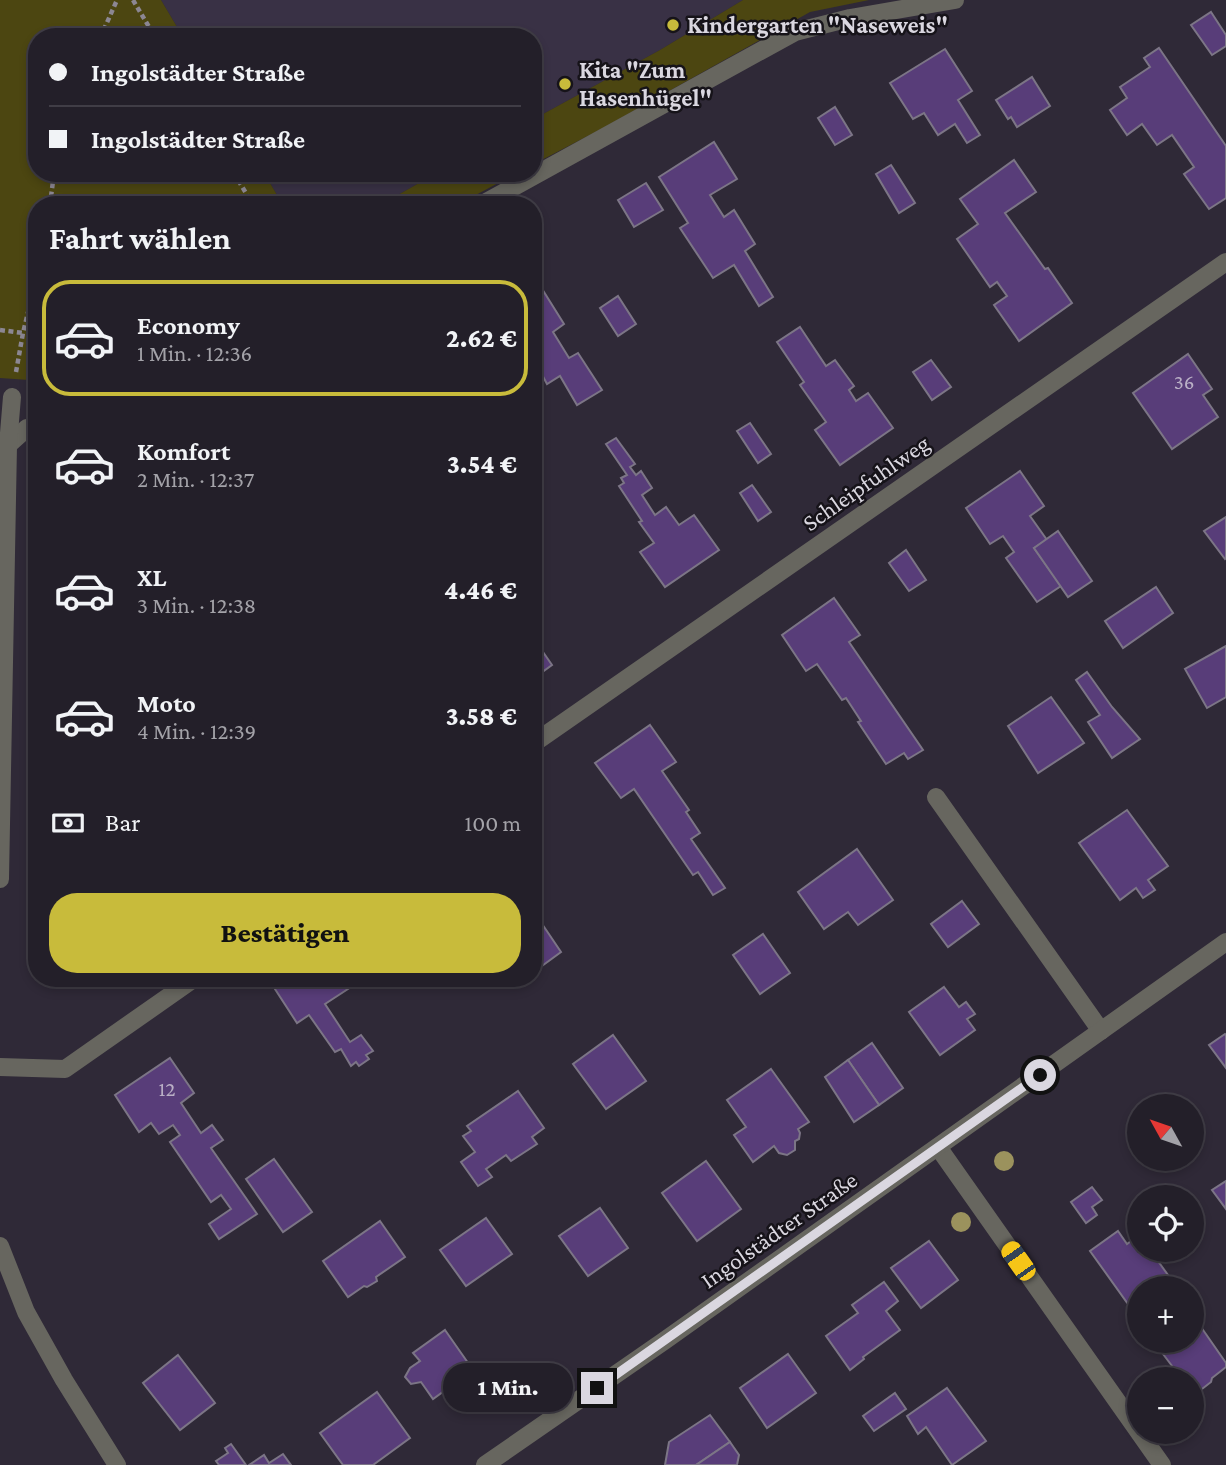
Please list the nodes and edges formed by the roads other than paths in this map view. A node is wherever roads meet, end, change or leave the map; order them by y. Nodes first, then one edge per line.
1 (955, 0) edge
2 (542, 171) edge
3 (523, 182) edge
4 (497, 196) edge
5 (1226, 262) edge
6 (12, 397) road end
7 (28, 428) edge
8 (9, 445) junction
9 (542, 737) edge
10 (936, 797) dead end
11 (0, 879) edge
12 (1226, 942) edge
13 (182, 987) edge
14 (1101, 1031) junction
15 (0, 1067) edge
16 (938, 1147) junction
17 (0, 1246) edge
18 (117, 1465) edge
19 (485, 1465) edge
20 (1162, 1465) edge

1 - 2 street
3 - 4 street
5 - 9 street, Schleipfuhlweg
6 - 8 street
7 - 8 street
8 - 11 street
10 - 14 street
12 - 14 street, Ingolstädter Straße
13 - 15 street
14 - 16 street, Ingolstädter Straße
16 - 19 street, Ingolstädter Straße
16 - 20 street
17 - 18 street

